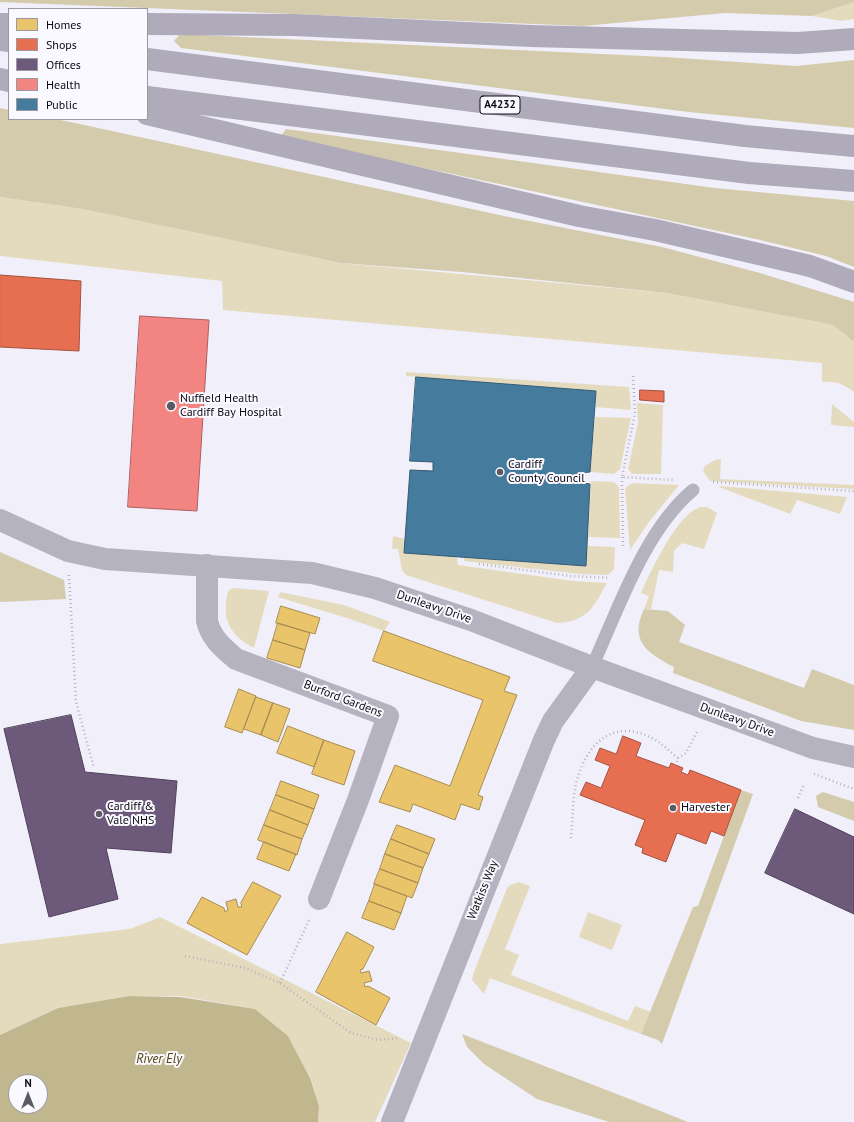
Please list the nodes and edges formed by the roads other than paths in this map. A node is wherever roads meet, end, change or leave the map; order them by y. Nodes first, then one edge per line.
1 (148, 24) edge
2 (854, 39) edge
3 (148, 59) edge
4 (148, 97) edge
5 (148, 114) edge
6 (853, 146) edge
7 (854, 181) edge
8 (854, 282) edge
9 (693, 490) dead end
10 (0, 520) edge
11 (208, 565) junction
12 (592, 667) junction
13 (854, 757) edge
14 (319, 899) dead end
15 (392, 1122) edge

1 - 2 main road
3 - 6 main road, A4232
4 - 7 main road
5 - 8 main road
9 - 12 lane
10 - 11 street, Dunleavy Drive
11 - 12 street, Dunleavy Drive
11 - 14 street, Burford Gardens
12 - 13 street, Dunleavy Drive
12 - 15 street, Watkiss Way

